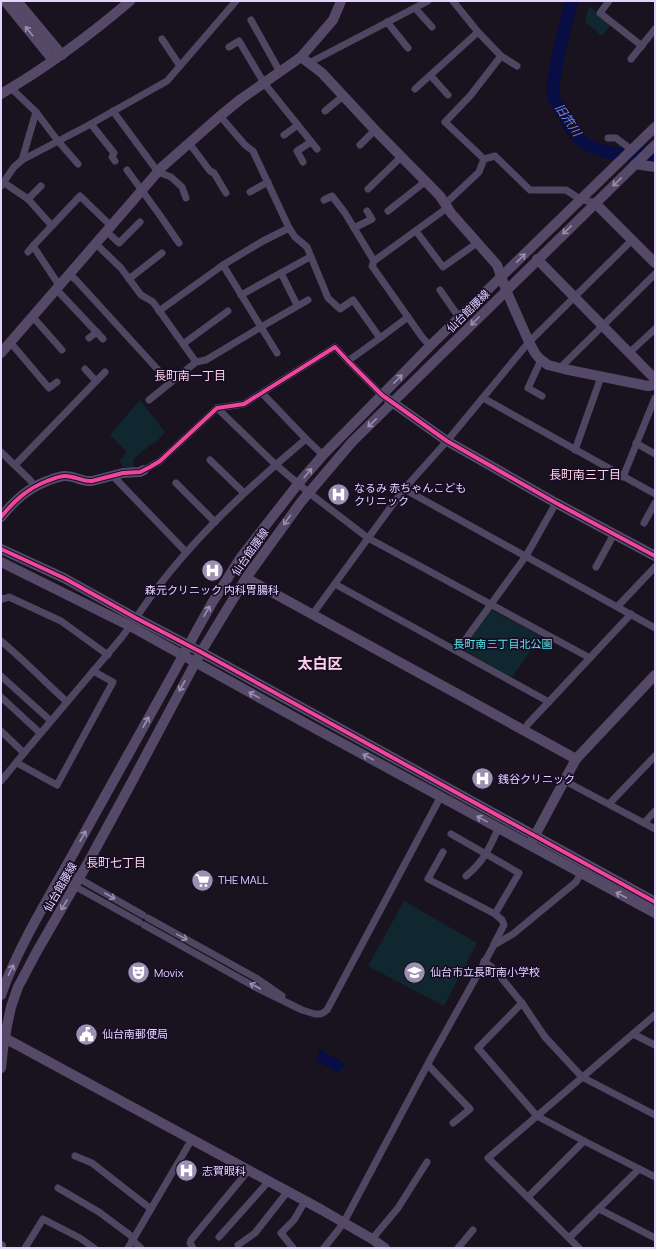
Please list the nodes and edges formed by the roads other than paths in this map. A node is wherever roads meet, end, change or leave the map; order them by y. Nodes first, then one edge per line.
1 (5, 1) edge
2 (17, 1) edge
3 (130, 1) edge
4 (236, 1) edge
5 (341, 1) edge
6 (428, 1) edge
7 (453, 1) edge
8 (609, 1) edge
9 (415, 8) junction
10 (251, 20) dead end
11 (387, 22) junction
12 (432, 27) dead end
13 (655, 29) edge
14 (478, 32) junction
15 (162, 39) dead end
16 (642, 46) junction
17 (229, 47) dead end
18 (408, 48) dead end
19 (301, 56) junction
20 (501, 56) junction
21 (57, 58) junction
22 (631, 59) dead end
23 (310, 63) junction
24 (180, 66) junction
25 (517, 66) dead end
26 (280, 72) junction
27 (431, 76) junction
28 (264, 83) junction
29 (11, 88) junction
30 (415, 89) dead end
31 (1, 94) edge
32 (448, 95) dead end
33 (343, 96) junction
34 (113, 111) junction
35 (326, 111) dead end
36 (36, 112) junction
37 (220, 116) junction
38 (91, 124) junction
39 (298, 125) junction
40 (655, 127) edge
41 (375, 130) junction
42 (284, 135) dead end
43 (608, 138) dead end
44 (58, 141) junction
45 (312, 142) junction
46 (189, 143) junction
47 (360, 145) dead end
48 (654, 145) edge
49 (634, 148) junction
50 (317, 149) dead end
51 (401, 157) junction
52 (484, 159) junction
53 (22, 160) junction
54 (115, 161) dead end
55 (303, 162) dead end
56 (636, 163) junction
57 (78, 164) dead end
58 (655, 167) edge
59 (127, 170) dead end
60 (158, 172) junction
61 (426, 181) junction
62 (268, 182) junction
63 (2, 184) edge
64 (41, 186) dead end
65 (368, 189) dead end
66 (142, 190) junction
67 (250, 192) dead end
68 (226, 193) dead end
69 (186, 198) dead end
70 (28, 199) junction
71 (580, 199) junction
72 (324, 200) dead end
73 (595, 203) junction
74 (446, 206) junction
75 (367, 211) dead end
76 (388, 211) dead end
77 (140, 222) dead end
78 (52, 226) junction
79 (289, 228) junction
80 (354, 228) junction
81 (108, 229) junction
82 (416, 231) junction
83 (632, 240) junction
84 (95, 243) junction
85 (179, 243) dead end
86 (477, 243) junction
87 (33, 246) junction
88 (28, 252) dead end
89 (162, 253) dead end
90 (310, 257) junction
91 (537, 259) junction
92 (374, 261) junction
93 (655, 263) edge
94 (223, 265) junction
95 (281, 273) junction
96 (69, 274) junction
97 (655, 274) edge
98 (501, 278) junction
99 (129, 279) junction
100 (58, 287) junction
101 (440, 290) dead end
102 (506, 290) junction
103 (241, 295) junction
104 (574, 297) junction
105 (308, 300) dead end
106 (298, 306) junction
107 (159, 311) junction
108 (228, 311) dead end
109 (32, 316) junction
110 (408, 316) junction
111 (460, 318) junction
112 (602, 326) junction
113 (261, 327) junction
114 (655, 329) edge
115 (97, 332) junction
116 (89, 338) dead end
117 (380, 338) junction
118 (104, 339) dead end
119 (10, 342) junction
120 (529, 342) junction
121 (183, 344) junction
122 (430, 346) junction
123 (62, 350) dead end
124 (1, 353) edge
125 (277, 353) dead end
126 (629, 354) junction
127 (541, 360) junction
128 (348, 361) junction
129 (196, 362) junction
130 (560, 368) junction
131 (85, 369) dead end
132 (104, 372) dead end
133 (601, 377) junction
134 (655, 379) edge
135 (96, 381) junction
136 (57, 382) dead end
137 (170, 383) junction
138 (655, 385) edge
139 (262, 393) junction
140 (382, 395) junction
141 (542, 396) dead end
142 (483, 398) junction
143 (655, 398) edge
144 (149, 400) dead end
145 (393, 403) junction
146 (217, 408) junction
147 (306, 439) junction
148 (447, 441) junction
149 (636, 443) junction
150 (575, 450) junction
151 (1, 452) edge
152 (655, 454) edge
153 (323, 455) junction
154 (210, 460) dead end
155 (15, 465) junction
156 (276, 465) junction
157 (144, 470) joint
158 (112, 475) junction
159 (623, 477) junction
160 (176, 483) dead end
161 (298, 484) junction
162 (35, 486) junction
163 (404, 488) junction
164 (308, 492) junction
165 (244, 493) junction
166 (655, 494) edge
167 (556, 503) junction
168 (655, 503) edge
169 (1, 517) edge
170 (215, 522) junction
171 (644, 523) dead end
172 (614, 534) junction
173 (368, 538) junction
174 (1, 549) edge
175 (186, 552) junction
176 (526, 556) junction
177 (655, 556) edge
178 (1, 562) edge
179 (35, 565) junction
180 (596, 567) dead end
181 (655, 567) edge
182 (30, 575) junction
183 (246, 578) junction
184 (334, 584) junction
185 (1, 598) edge
186 (491, 605) junction
187 (618, 606) junction
188 (631, 614) junction
189 (312, 615) junction
190 (133, 622) junction
191 (655, 628) edge
192 (1, 642) edge
193 (188, 646) junction
194 (457, 651) junction
195 (201, 652) junction
196 (108, 654) junction
197 (183, 655) junction
198 (590, 658) junction
199 (195, 662) junction
200 (93, 671) junction
201 (655, 675) edge
202 (1, 676) edge
203 (1, 697) edge
204 (67, 702) junction
205 (549, 702) junction
206 (51, 721) junction
207 (1, 731) edge
208 (524, 731) junction
209 (40, 733) junction
210 (24, 753) junction
211 (655, 756) edge
212 (576, 759) junction
213 (17, 763) junction
214 (1, 781) edge
215 (564, 781) junction
216 (441, 796) junction
217 (609, 804) junction
218 (655, 811) edge
219 (644, 823) junction
220 (498, 829) junction
221 (655, 829) edge
222 (451, 834) dead end
223 (532, 840) junction
224 (443, 852) dead end
225 (486, 854) junction
226 (581, 873) junction
227 (62, 874) junction
228 (466, 876) dead end
229 (77, 882) junction
230 (655, 902) edge
231 (655, 913) edge
232 (496, 914) junction
233 (494, 945) junction
234 (484, 961) junction
235 (1, 995) edge
236 (522, 1003) junction
237 (302, 1010) junction
238 (655, 1015) edge
239 (633, 1034) junction
240 (3, 1037) edge
241 (655, 1045) edge
242 (428, 1065) junction
243 (1, 1068) edge
244 (582, 1077) junction
245 (655, 1115) edge
246 (537, 1116) junction
247 (453, 1124) dead end
248 (192, 1139) junction
249 (584, 1141) junction
250 (75, 1156) dead end
251 (427, 1162) dead end
252 (639, 1169) junction
253 (248, 1170) junction
254 (655, 1177) edge
255 (268, 1181) junction
256 (58, 1188) dead end
257 (288, 1191) junction
258 (528, 1197) junction
259 (305, 1201) junction
260 (151, 1209) junction
261 (599, 1209) junction
262 (344, 1222) junction
263 (473, 1230) dead end
264 (219, 1237) dead end
265 (569, 1238) junction
266 (655, 1238) edge
267 (133, 1239) junction
268 (372, 1239) junction
269 (238, 1245) dead end
270 (25, 1248) edge
271 (94, 1248) edge
272 (128, 1248) edge
273 (141, 1248) edge
274 (193, 1248) edge
275 (293, 1248) edge
276 (324, 1248) edge
277 (385, 1248) edge
278 (458, 1248) edge
279 (579, 1248) edge

21 -> 1 street
2 - 21 street
3 - 21 street
4 - 24 street
5 - 19 street
6 - 9 street
7 - 14 street
8 - 16 street
9 - 11 street
9 - 12 street
10 - 26 street
11 - 18 street
11 - 23 street
13 - 16 street
14 - 20 street
14 - 27 street
15 - 24 street
16 - 22 street
17 - 28 street
19 - 23 street
19 - 26 street
20 - 25 street
20 - 52 street
21 - 29 street
23 - 33 street
24 - 34 street
26 - 28 street
27 - 30 street
27 - 32 street
28 - 37 street
28 - 39 street
29 - 31 street
29 - 36 street
33 - 35 street
33 - 41 street
34 - 38 street
34 - 60 street
36 - 44 street
36 - 53 street
37 - 46 street
37 - 62 street
38 - 44 street
38 - 54 street
39 - 42 street
39 - 45 street
40 - 49 street, 仙台館腰線
41 - 47 street
41 - 51 street
43 - 49 street
44 - 53 street
44 - 57 street
45 - 50 street
45 - 55 street
46 - 60 street
46 - 68 street
48 - 56 street, 仙台館腰線
49 - 71 street, 仙台館腰線
51 - 61 street
51 - 65 street
52 - 71 street
52 - 74 street
53 - 63 street
56 - 58 street
56 -> 73 street, 仙台館腰線
59 - 66 street
60 - 66 street
60 - 69 street
61 - 74 street
61 - 76 street
62 - 67 street
62 - 79 street
63 - 70 street
64 - 70 street
66 - 81 street
66 - 85 street
70 - 78 street
71 - 73 street
98 -> 71 street, 仙台館腰線
72 - 80 street
73 - 83 street
73 -> 91 street, 仙台館腰線
74 - 82 street
74 - 86 street
75 - 80 street
77 - 81 street
78 - 81 street
78 - 87 street
79 - 90 street
79 - 94 street
80 - 92 street
81 - 84 street
82 - 86 street
82 - 92 street
83 - 93 street
83 - 104 street
84 - 96 street
84 - 99 street
86 - 98 street
87 - 88 street
87 - 100 street
89 - 99 street
90 - 95 street
90 - 117 street
91 - 102 street, 仙台館腰線
91 - 104 street
92 - 110 street
94 - 103 street
94 - 107 street
95 - 103 street
95 - 106 street
96 - 100 street
96 - 137 street
97 - 112 street
98 - 102 street
98 - 111 street, 仙台館腰線
99 - 107 street
100 - 109 street
100 - 115 street
101 - 111 street
102 - 120 street
102 -> 145 street, 仙台館腰線
103 - 113 street
104 - 112 street
104 - 120 street
105 - 106 street
106 - 113 street
107 - 121 street
108 - 121 street
109 - 119 street
109 - 123 street
110 - 117 street
110 - 122 street
111 - 122 street, 仙台館腰線
112 - 126 street
112 - 130 street
113 - 125 street
113 - 129 street
114 - 126 street
115 - 116 street
115 - 118 street
117 - 128 street
119 - 124 street
119 - 136 street
120 - 127 street
120 - 142 street
121 - 129 street
140 -> 122 street, 仙台館腰線
126 - 134 street
127 - 130 street
127 - 141 street
128 - 139 street
128 - 140 street
129 - 137 street
130 - 133 street
131 - 135 street
132 - 135 street
133 - 138 street
133 - 150 street
135 - 155 street
137 - 144 street
139 - 146 street
139 - 147 street
140 - 145 street
140 - 153 street, 仙台館腰線
142 - 148 street
142 - 150 street
143 - 149 street
145 - 148 street
145 -> 164 street, 仙台館腰線
146 - 156 street
146 - 157 street
147 - 153 street
147 - 156 street
148 - 163 street
148 - 167 street
149 - 152 street
149 - 159 street
150 - 159 street
151 - 155 street
161 -> 153 street, 仙台館腰線
154 - 165 street
155 - 162 street
156 - 161 street
156 - 165 street
157 - 158 street
158 - 162 street
158 - 175 street
159 - 166 street
160 - 170 street
161 - 164 street
193 -> 161 street, 仙台館腰線
162 - 169 street
163 - 173 street
163 - 176 street
164 - 173 street
164 -> 183 street, 仙台館腰線
165 - 170 street
167 - 172 street
167 - 176 street
168 - 171 street
170 - 175 street
172 - 177 street
172 - 180 street
173 - 184 street
173 - 186 street
174 - 179 street
175 - 190 street
176 - 186 street
176 - 187 street
178 - 182 street
179 - 182 street
179 - 190 street
181 - 187 street
182 - 190 street
183 - 189 street
183 - 195 street, 仙台館腰線
184 - 189 street
184 - 194 street
185 - 196 street
186 - 194 street
186 - 198 street
187 - 188 street
188 - 191 street
188 - 198 street
189 - 208 street
190 - 193 street
190 - 196 street
190 - 197 street
192 - 204 street
193 - 195 street
193 - 197 street, 仙台館腰線
194 - 205 street
195 - 199 street, 仙台館腰線
195 - 223 street
196 - 200 street
197 - 199 street
227 -> 197 street, 仙台館腰線
198 - 205 street
216 -> 199 street
199 -> 229 street, 仙台館腰線
200 - 204 street
200 - 213 street
201 - 212 street
202 - 206 street
203 - 209 street
204 - 206 street
205 - 208 street
206 - 209 street
207 - 210 street
208 - 212 street
209 - 210 street
210 - 213 street
211 - 217 street
212 - 215 street
213 - 214 street
215 - 217 street
215 - 223 street
220 -> 216 street
216 - 237 street
217 - 219 street
218 - 219 street
219 - 221 street
220 - 223 street
220 - 225 street
222 - 225 street
223 - 226 street
223 - 230 street
224 - 232 street
225 - 228 street
225 - 232 street
231 -> 226 street
226 - 233 street
227 - 229 street
235 -> 227 street, 仙台館腰線
237 -> 229 street
229 -> 237 street
229 -> 240 street, 仙台館腰線
232 - 233 street
233 - 234 street
234 - 236 street
234 - 242 street
236 - 244 street
236 - 246 street
238 - 239 street
239 - 241 street
239 - 244 street
240 - 243 street, 仙台館腰線
240 - 248 street
242 - 247 street
242 - 262 street
244 - 245 street
244 - 246 street
246 - 249 street
246 - 258 street
248 - 253 street
248 - 260 street
249 - 252 street
249 - 258 street
250 - 260 street
251 - 268 street
252 - 254 street
252 - 261 street
253 - 255 street
253 - 274 street
255 - 257 street
255 - 264 street
256 - 267 street
257 - 259 street
257 - 269 street
258 - 265 street
259 - 262 street
259 - 275 street
260 - 267 street
261 - 265 street
261 - 266 street
262 - 268 street
262 - 276 street
263 - 278 street
265 - 279 street
267 - 272 street
267 - 273 street
268 - 277 street
270 - 271 street

